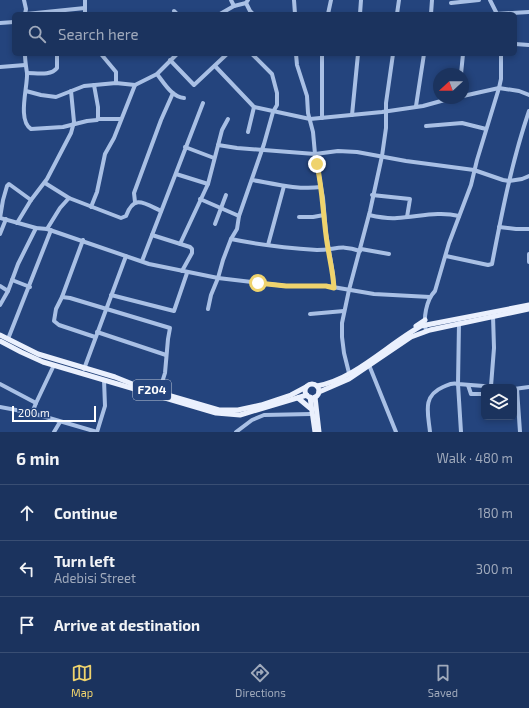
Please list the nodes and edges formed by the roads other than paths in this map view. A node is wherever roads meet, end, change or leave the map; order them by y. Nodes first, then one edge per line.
1 (24, 0) edge
2 (84, 0) edge
3 (231, 0) edge
4 (294, 0) edge
5 (331, 0) edge
6 (361, 0) edge
7 (399, 0) edge
8 (432, 0) edge
9 (479, 0) edge
10 (490, 0) edge
11 (248, 2) edge
12 (451, 3) dead end
13 (234, 6) junction
14 (85, 8) junction
15 (25, 12) edge
16 (63, 12) edge
17 (85, 12) edge
18 (224, 12) edge
19 (250, 12) edge
20 (295, 12) edge
21 (328, 12) edge
22 (360, 12) edge
23 (397, 12) edge
24 (431, 12) edge
25 (495, 12) edge
26 (529, 12) edge
27 (517, 13) edge
28 (12, 22) edge
29 (0, 23) edge
30 (517, 44) edge
31 (529, 45) edge
32 (25, 56) edge
33 (57, 56) edge
34 (103, 56) edge
35 (175, 56) edge
36 (225, 56) edge
37 (254, 56) edge
38 (296, 56) edge
39 (322, 56) edge
40 (358, 56) edge
41 (393, 56) edge
42 (424, 56) edge
43 (463, 56) edge
44 (502, 56) edge
45 (170, 60) junction
46 (25, 65) junction
47 (215, 66) junction
48 (0, 67) edge
49 (462, 68) edge
50 (27, 73) junction
51 (156, 74) junction
52 (116, 83) junction
53 (94, 85) junction
54 (135, 85) junction
55 (499, 88) junction
56 (26, 91) junction
57 (71, 91) junction
58 (173, 92) junction
59 (469, 95) edge
60 (529, 95) edge
61 (184, 98) dead end
62 (203, 103) dead end
63 (433, 103) edge
64 (416, 106) junction
65 (254, 107) junction
66 (529, 111) edge
67 (273, 112) junction
68 (386, 112) junction
69 (352, 115) junction
70 (322, 118) junction
71 (98, 119) junction
72 (121, 119) junction
73 (228, 119) dead end
74 (310, 119) junction
75 (74, 125) junction
76 (426, 126) dead end
77 (486, 129) junction
78 (248, 132) dead end
79 (218, 145) junction
80 (185, 147) junction
81 (262, 150) junction
82 (315, 154) junction
83 (382, 156) junction
84 (214, 158) junction
85 (474, 170) junction
86 (176, 174) junction
87 (529, 176) edge
88 (252, 180) junction
89 (509, 182) junction
90 (45, 183) junction
91 (208, 184) junction
92 (284, 186) junction
93 (321, 187) junction
94 (226, 195) dead end
95 (372, 195) junction
96 (69, 198) junction
97 (200, 199) junction
98 (31, 200) junction
99 (135, 202) junction
100 (91, 207) junction
101 (221, 208) junction
102 (161, 210) junction
103 (324, 215) junction
104 (369, 215) junction
105 (239, 216) junction
106 (459, 216) junction
107 (299, 217) dead end
108 (407, 217) junction
109 (0, 218) edge
110 (6, 219) junction
111 (17, 223) junction
112 (215, 224) dead end
113 (499, 227) junction
114 (36, 228) junction
115 (529, 229) edge
116 (49, 230) junction
117 (0, 234) edge
118 (152, 235) junction
119 (231, 239) junction
120 (83, 240) junction
121 (180, 244) junction
122 (268, 245) junction
123 (328, 249) junction
124 (360, 250) junction
125 (389, 254) dead end
126 (529, 254) edge
127 (126, 256) junction
128 (446, 256) junction
129 (142, 261) junction
130 (529, 262) edge
131 (182, 271) junction
132 (187, 273) junction
133 (218, 278) junction
134 (12, 280) junction
135 (0, 286) edge
136 (30, 287) junction
137 (334, 288) junction
138 (349, 290) junction
139 (8, 291) junction
140 (111, 295) junction
141 (62, 297) junction
142 (430, 297) junction
143 (0, 305) edge
144 (529, 305) edge
145 (106, 309) junction
146 (208, 309) dead end
147 (529, 309) edge
148 (344, 311) junction
149 (310, 314) dead end
150 (493, 316) junction
151 (426, 321) junction
152 (459, 323) junction
153 (426, 331) junction
154 (97, 332) junction
155 (0, 335) edge
156 (96, 337) junction
157 (8, 339) junction
158 (0, 341) edge
159 (166, 355) junction
160 (54, 365) junction
161 (369, 365) junction
162 (84, 369) junction
163 (353, 372) junction
164 (104, 380) junction
165 (0, 384) edge
166 (458, 384) junction
167 (488, 384) edge
168 (468, 385) junction
169 (481, 386) edge
170 (306, 387) junction
171 (529, 387) edge
172 (318, 389) junction
173 (517, 389) edge
174 (159, 392) junction
175 (481, 394) edge
176 (310, 396) junction
177 (298, 398) junction
178 (517, 400) edge
179 (36, 403) junction
180 (0, 407) edge
181 (311, 411) junction
182 (32, 413) junction
183 (60, 422) junction
184 (54, 432) edge
185 (97, 432) edge
186 (236, 432) edge
187 (315, 432) edge
188 (319, 432) edge
189 (396, 432) edge
190 (430, 432) edge
191 (461, 432) edge
192 (520, 432) edge

1 - 15 street
2 - 14 street
3 - 13 street
4 - 20 street
5 - 21 street
6 - 22 street
7 - 23 street
8 - 24 street
9 - 12 street
10 - 25 street
11 - 13 street
11 - 19 street
13 - 18 street
14 - 16 street
14 - 17 street
26 - 27 street
28 - 29 street
30 - 31 street
32 - 46 street
33 - 50 street
34 - 52 street
35 - 45 street
36 - 47 street
37 - 67 street
38 - 74 street
39 - 70 street
40 - 69 street
41 - 68 street
42 - 64 street
43 - 49 street
44 - 55 street
45 - 47 street
45 - 51 street
46 - 48 street
46 - 50 street
47 - 65 street
50 - 56 street
51 - 54 street
51 - 58 street
52 - 53 street
52 - 54 street
53 - 57 street
53 - 71 street
54 - 72 street
55 - 59 street
55 - 60 street
55 - 77 street
56 - 57 street
56 - 75 street
57 - 75 street
58 - 61 street
58 - 99 street
62 - 80 street
63 - 64 street
64 - 68 street
65 - 67 street
65 - 78 street
66 - 89 street
67 - 74 street
67 - 81 street
68 - 69 street
68 - 83 street
69 - 70 street
70 - 74 street
71 - 72 street
71 - 75 street
72 - 100 street
73 - 79 street
74 - 82 street
75 - 90 street
76 - 77 street
77 - 85 street
79 - 81 street
79 - 84 street
80 - 84 street
80 - 86 street
81 - 82 street
81 - 88 street
82 - 83 street
82 - 93 street
83 - 85 street
83 - 95 street
84 - 91 street
85 - 89 street
85 - 106 street
86 - 91 street
86 - 102 street
87 - 89 street
88 - 92 street
88 - 105 street
89 - 113 street
90 - 96 street
90 - 98 street
91 - 97 street
92 - 93 street
92 - 122 street
93 - 103 street
94 - 101 street
95 - 104 street
95 - 108 street
96 - 100 street
96 - 116 street
97 - 101 street
97 - 121 street
98 - 109 street
98 - 111 street
99 - 100 street
99 - 102 street
101 - 105 street
101 - 112 street
102 - 118 street
103 - 107 street
103 - 123 street
104 - 108 street
104 - 124 street
105 - 119 street
106 - 108 street
106 - 128 street
109 - 110 street
110 - 111 street
110 - 117 street
111 - 114 street
113 - 115 street
113 - 128 street
114 - 116 street
114 - 134 street
116 - 120 street
116 - 136 street
118 - 121 street
118 - 129 street
119 - 122 street
119 - 133 street
120 - 127 street
120 - 141 street
121 - 131 street
122 - 123 street
123 - 124 street
123 - 137 street
124 - 125 street
124 - 138 street
126 - 130 street
127 - 129 street
127 - 140 street
128 - 142 street
129 - 131 street
131 - 132 street
132 - 133 street
132 - 140 street
133 - 137 street
133 - 146 street
134 - 136 street
134 - 139 street
135 - 139 street
136 - 157 street
137 - 138 street
138 - 142 street
138 - 148 street
139 - 143 street
140 - 145 street
141 - 145 street
141 - 156 street
142 - 151 street
144 - 151 main road, F204
145 - 154 street
145 - 159 street
147 - 150 main road, F204
148 - 149 street
148 - 163 street
150 - 152 main road, F204
150 - 167 street
151 - 153 street
151 - 163 main road, F204
152 - 153 main road, F204
152 - 166 street
153 - 161 main road, F204
154 - 156 street
154 - 159 street
155 - 157 main road, F204
156 - 162 street
157 - 162 main road, F204
158 - 160 main road, F204
159 - 174 street
160 - 164 main road, F204
160 - 179 street
161 - 163 main road, F204
161 - 189 street
162 - 174 main road, F204
163 - 172 main road, F204
164 - 177 main road, F204
164 - 185 street
165 - 179 street
166 - 168 street
166 - 190 street
166 - 191 street
168 - 169 street
168 - 175 street
170 - 172 main road, F204
170 - 174 main road, F204
170 - 176 main road
171 - 173 street
172 - 176 main road
176 - 177 main road, F204
176 - 181 main road
176 - 188 main road
177 - 181 main road
178 - 192 street
179 - 182 street
180 - 182 street
181 - 186 street
181 - 187 main road
182 - 183 street
183 - 184 street
183 - 185 street

